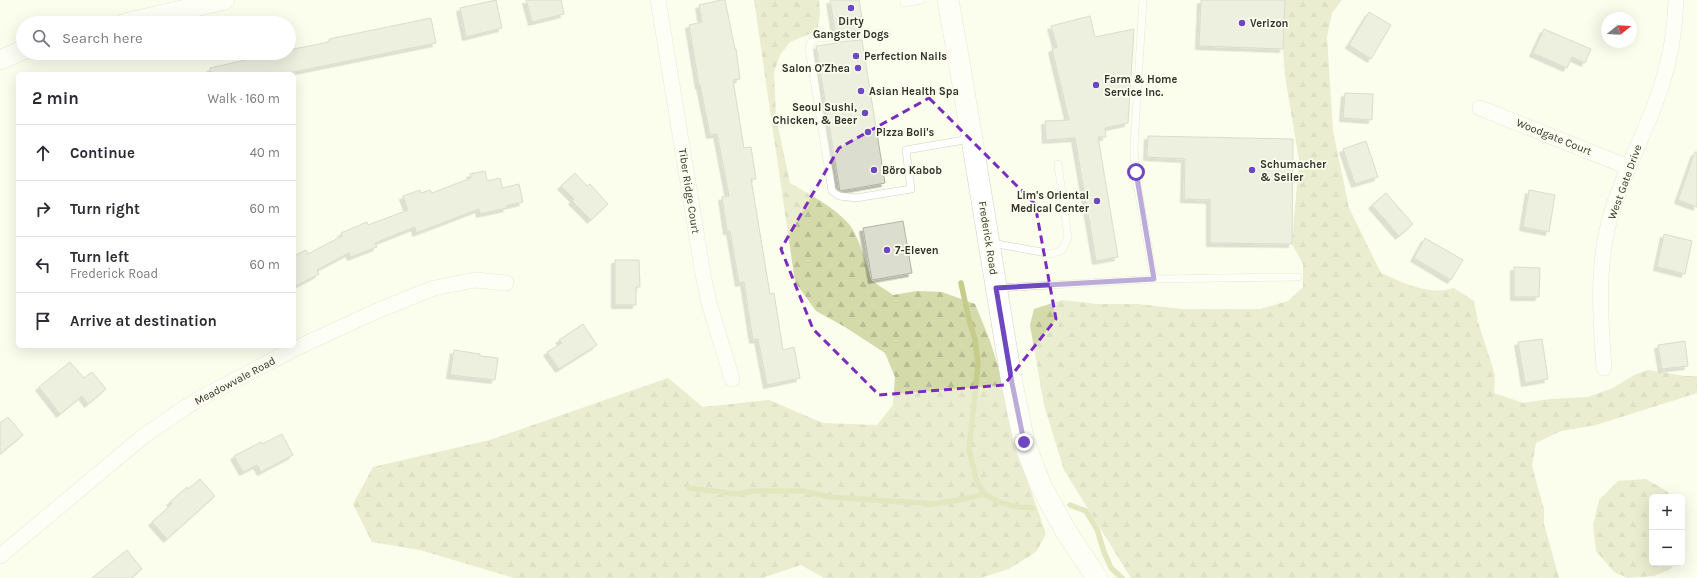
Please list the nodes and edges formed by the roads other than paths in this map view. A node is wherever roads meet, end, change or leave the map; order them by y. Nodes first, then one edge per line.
1 (225, 0) edge
2 (658, 0) edge
3 (904, 0) edge
4 (921, 0) edge
5 (948, 0) edge
6 (1143, 0) edge
7 (1676, 0) edge
8 (155, 16) edge
9 (887, 33) dead end
10 (16, 53) edge
11 (0, 60) edge
12 (1480, 108) dead end
13 (972, 139) junction
14 (1058, 164) dead end
15 (1628, 167) junction
16 (989, 242) junction
17 (1298, 277) dead end
18 (1154, 279) junction
19 (506, 283) dead end
20 (996, 288) junction
21 (1604, 368) dead end
22 (732, 379) dead end
23 (0, 556) edge
24 (1097, 578) edge

1 - 8 street
2 - 22 street, Tiber Ridge Court
3 - 4 lane
5 - 13 main road, Frederick Road
6 - 18 lane
7 - 15 street, West Gate Drive
9 - 13 lane
10 - 11 street
12 - 15 street, Woodgate Court
13 - 16 main road, Frederick Road
14 - 16 lane
15 - 21 street, West Gate Drive
16 - 20 main road, Frederick Road
17 - 18 lane
18 - 20 lane
19 - 23 street, Meadowvale Road
20 - 24 main road, Frederick Road

